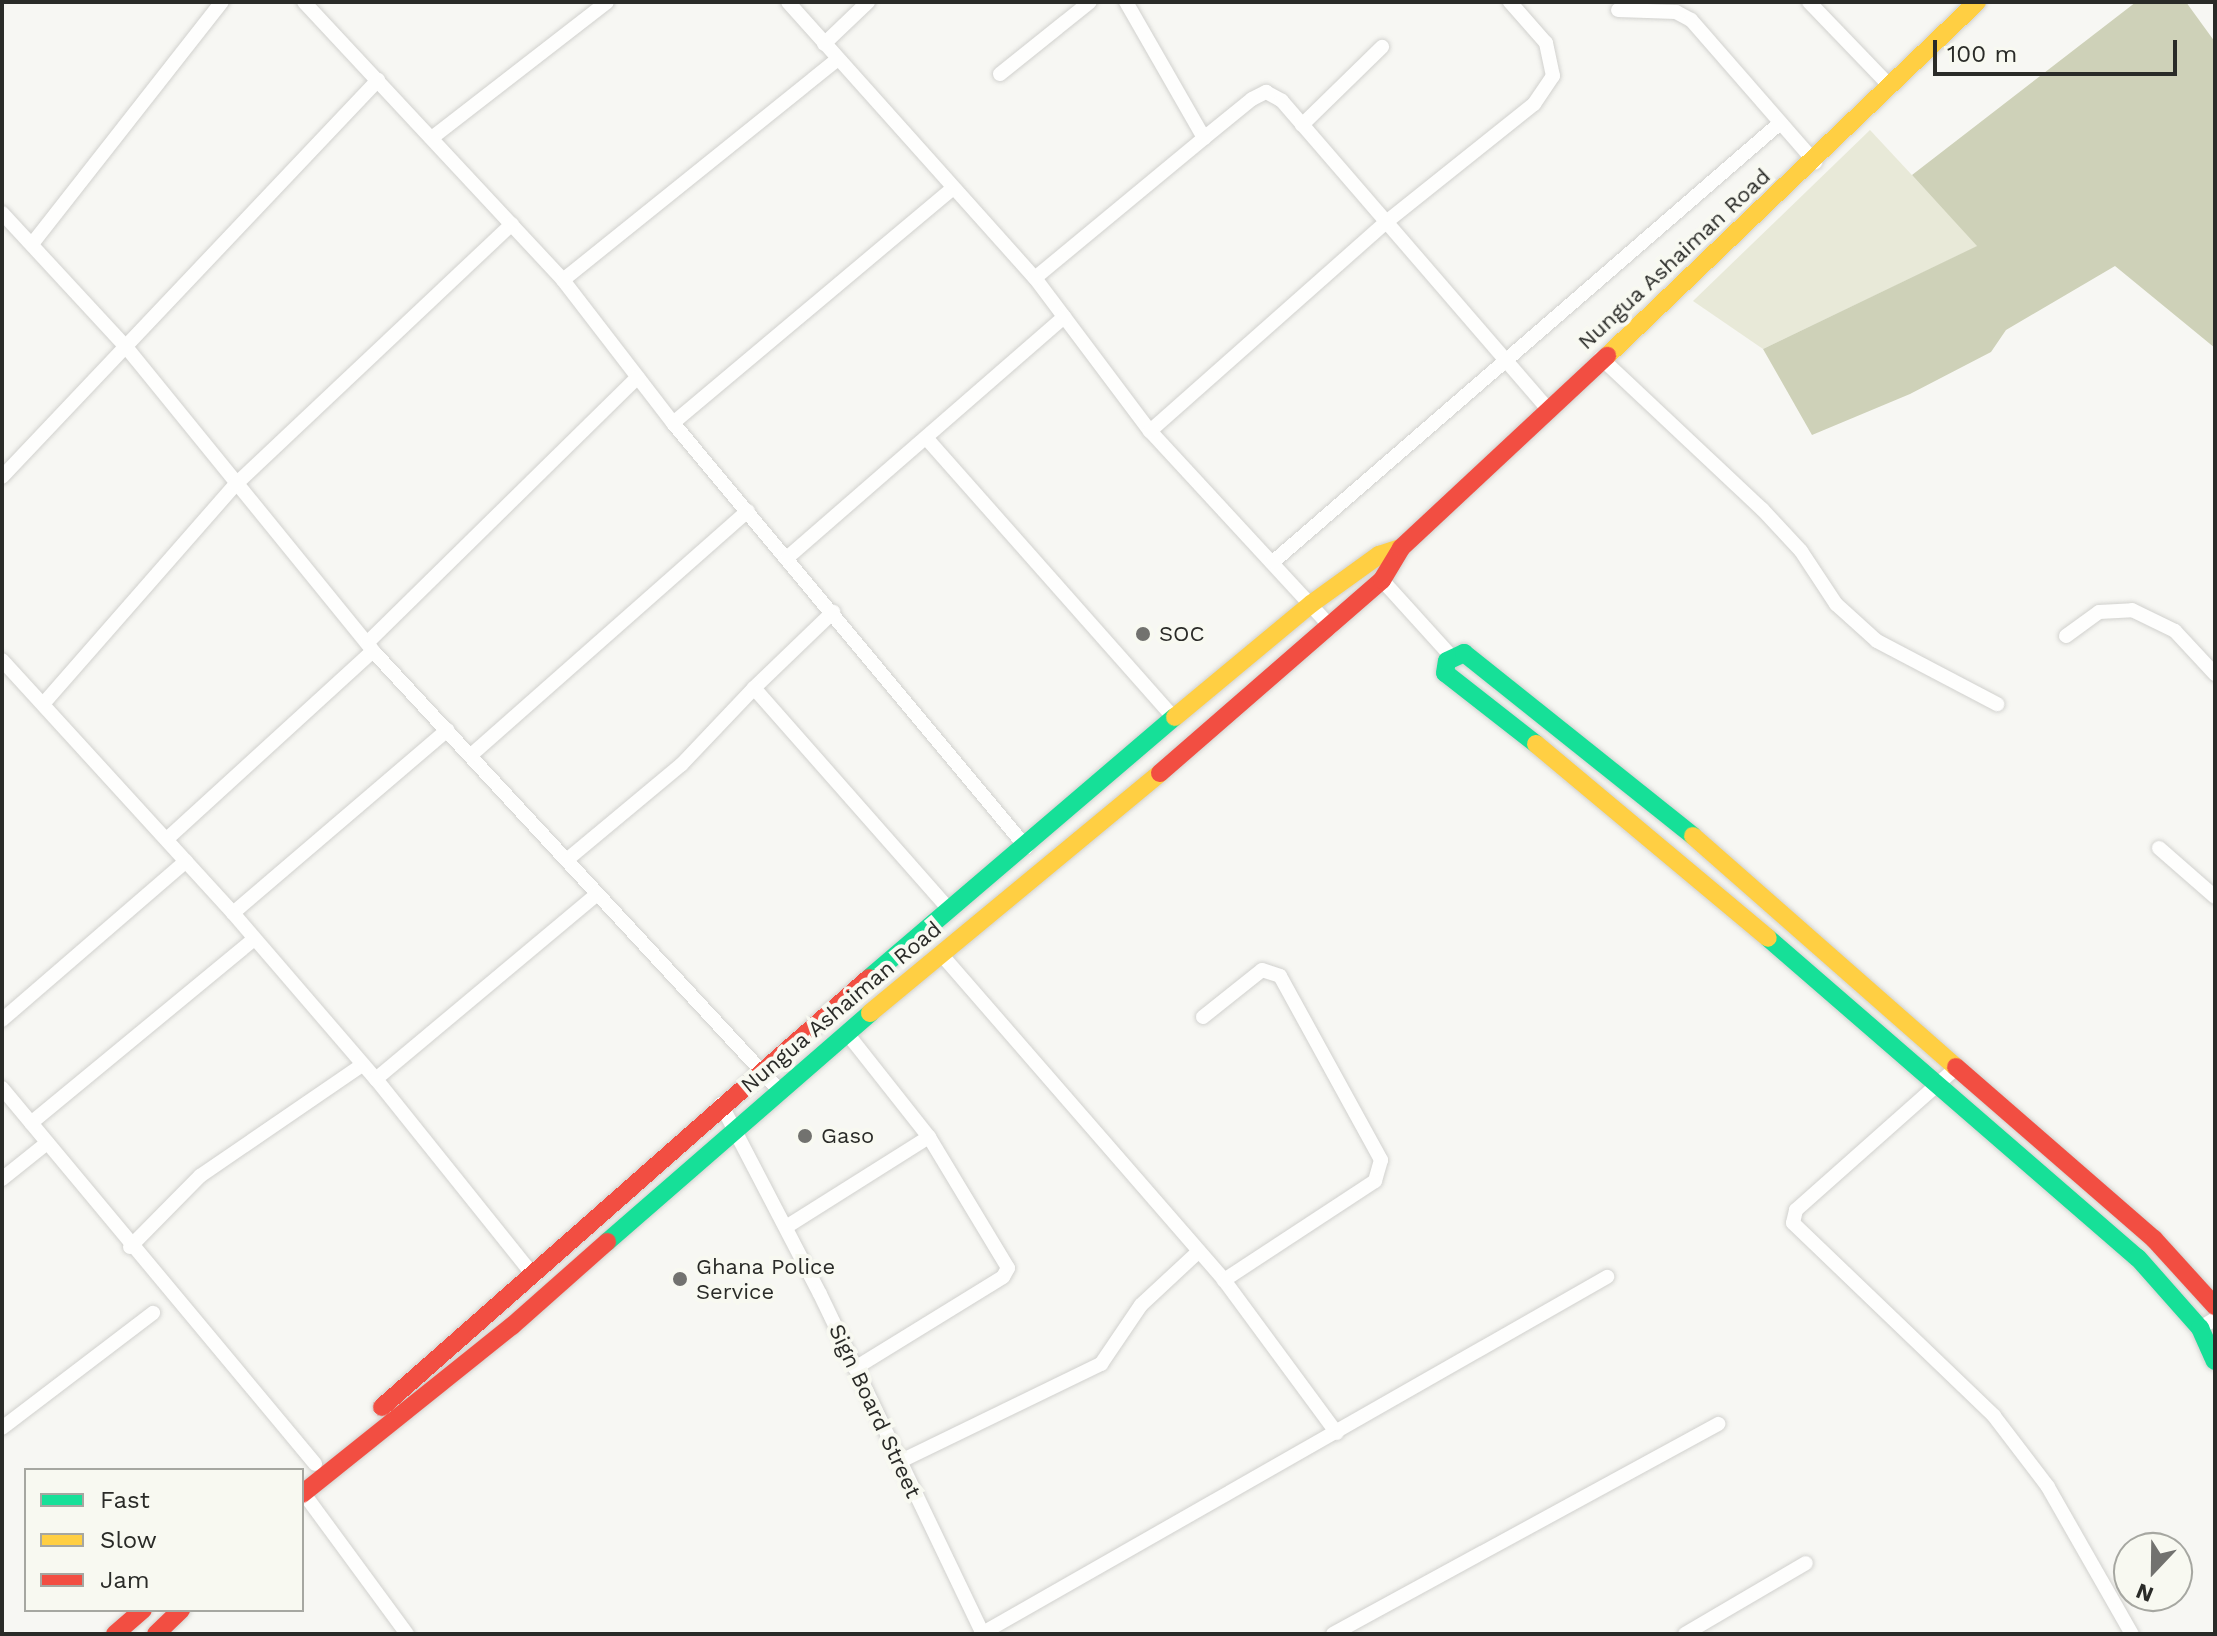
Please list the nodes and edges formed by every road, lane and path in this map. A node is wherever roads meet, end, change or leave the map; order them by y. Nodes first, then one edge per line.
1 (222, 2) edge
2 (607, 2) edge
3 (788, 2) edge
4 (868, 2) edge
5 (1090, 2) edge
6 (1126, 2) edge
7 (1510, 2) edge
8 (1809, 2) edge
9 (1977, 2) edge
10 (311, 4) edge
11 (1618, 10) dead end
12 (824, 44) junction
13 (1382, 47) dead end
14 (835, 61) junction
15 (1000, 74) dead end
16 (378, 80) junction
17 (1889, 85) junction
18 (1780, 123) junction
19 (1302, 125) junction
20 (433, 137) junction
21 (1204, 138) junction
22 (1815, 162) junction
23 (952, 189) junction
24 (5, 222) edge
25 (1385, 223) junction
26 (512, 224) junction
27 (32, 244) junction
28 (1035, 278) junction
29 (563, 280) junction
30 (1064, 317) junction
31 (127, 348) junction
32 (1601, 358) junction
33 (1506, 363) junction
34 (638, 377) junction
35 (1547, 408) junction
36 (673, 423) junction
37 (1150, 431) junction
38 (928, 440) junction
39 (2, 477) edge
40 (236, 484) junction
41 (748, 511) junction
42 (1401, 548) junction
43 (788, 557) junction
44 (1273, 562) junction
45 (1382, 580) junction
46 (1311, 604) junction
47 (833, 612) junction
48 (1331, 627) junction
49 (2066, 636) dead end
50 (370, 646) junction
51 (1451, 656) junction
52 (2, 660) edge
53 (2215, 674) edge
54 (754, 688) junction
55 (44, 703) junction
56 (1997, 704) dead end
57 (1174, 718) junction
58 (447, 730) junction
59 (471, 755) junction
60 (1628, 780) junction
61 (1609, 801) junction
62 (168, 838) junction
63 (1026, 847) junction
64 (2159, 848) dead end
65 (568, 859) junction
66 (186, 861) junction
67 (596, 895) junction
68 (2215, 897) edge
69 (950, 910) junction
70 (233, 913) junction
71 (254, 939) junction
72 (941, 954) junction
73 (1203, 1017) dead end
74 (2, 1020) edge
75 (846, 1032) junction
76 (362, 1065) junction
77 (1956, 1068) junction
78 (760, 1070) junction
79 (376, 1079) junction
80 (1940, 1085) junction
81 (2, 1088) edge
82 (778, 1089) junction
83 (721, 1104) junction
84 (31, 1123) junction
85 (733, 1128) junction
86 (929, 1137) junction
87 (47, 1143) junction
88 (2, 1179) edge
89 (786, 1227) junction
90 (130, 1247) junction
91 (1198, 1252) junction
92 (534, 1276) junction
93 (1607, 1277) dead end
94 (1224, 1280) junction
95 (2215, 1306) edge
96 (153, 1313) dead end
97 (2208, 1324) edge
98 (2215, 1361) edge
99 (855, 1368) junction
100 (1718, 1424) dead end
101 (2, 1428) edge
102 (1337, 1433) junction
103 (899, 1462) junction
104 (294, 1468) edge
105 (305, 1483) edge
106 (1806, 1563) dead end
107 (141, 1612) edge
108 (179, 1612) edge
109 (115, 1634) edge
110 (156, 1634) edge
111 (407, 1634) edge
112 (983, 1634) edge
113 (1333, 1634) edge
114 (1685, 1634) edge
115 (2132, 1634) edge

1 - 27 street
2 - 20 street
3 - 12 street
4 - 12 street
5 - 15 street
6 - 21 street
7 - 25 street
8 - 17 street
9 - 17 main road, Nungua Ashaiman Road
10 - 16 street
11 - 18 street
12 - 14 street
13 - 19 street
14 - 23 street
14 - 29 street
16 - 20 street
16 - 31 street
17 - 22 main road, Nungua Ashaiman Road
18 - 22 street
18 - 33 street
19 - 21 street
19 - 25 street
20 - 26 street
21 - 28 street
22 - 32 main road, Nungua Ashaiman Road
23 - 28 street
23 - 36 street
24 - 27 street
25 - 33 street
25 - 37 street
26 - 29 street
26 - 40 street
27 - 31 street
28 - 30 street
29 - 34 street
30 - 37 street
30 - 38 street
31 - 39 street
31 - 40 street
32 - 35 main road, Nungua Ashaiman Road
32 - 56 street
33 - 35 street
33 - 44 street
34 - 36 street
34 - 50 street
35 - 42 main road, Nungua Ashaiman Road
36 - 41 street
37 - 44 street
38 - 43 street
38 - 57 street
40 - 50 street
40 - 55 street
41 - 43 street
41 - 59 street
42 - 45 main road, Nungua Ashaiman Road
42 - 46 main road, Nungua Ashaiman Road
43 - 47 street
44 - 46 street
45 - 48 main road, Nungua Ashaiman Road
45 - 51 street
46 - 48 street
46 - 57 main road, Nungua Ashaiman Road
47 - 54 street
47 - 63 street
48 - 72 main road, Nungua Ashaiman Road
49 - 53 street
50 - 58 street
50 - 62 street
51 - 60 main road
51 - 61 main road
52 - 55 street
54 - 65 street
54 - 69 street
55 - 62 street
57 - 63 main road, Nungua Ashaiman Road
58 - 59 street
58 - 70 street
59 - 65 street
60 - 61 street
60 - 77 main road
61 - 80 main road
62 - 66 street
63 - 69 main road, Nungua Ashaiman Road
64 - 68 street
65 - 67 street
66 - 70 street
66 - 74 street
67 - 78 street
67 - 79 street
69 - 78 main road, Nungua Ashaiman Road
70 - 71 street
71 - 76 street
71 - 84 street
72 - 75 main road, Nungua Ashaiman Road
72 - 91 street
73 - 94 street
75 - 82 main road, Nungua Ashaiman Road
75 - 86 street
76 - 79 street
76 - 90 street
77 - 80 street
77 - 95 main road
78 - 82 street
78 - 83 main road, Nungua Ashaiman Road
79 - 92 street
80 - 97 main road
80 - 115 street
81 - 84 street
82 - 85 main road, Nungua Ashaiman Road
83 - 85 street, Sign Board Street
83 - 92 main road, Nungua Ashaiman Road
84 - 87 street
85 - 89 street, Sign Board Street
85 - 105 main road, Nungua Ashaiman Road
86 - 89 street
86 - 99 street
87 - 88 street
87 - 90 street
89 - 99 street, Sign Board Street
90 - 104 street
91 - 94 street
91 - 103 street
92 - 105 main road, Nungua Ashaiman Road
93 - 102 street
94 - 102 street
96 - 101 street
97 - 98 main road
99 - 103 street, Sign Board Street
100 - 113 street
102 - 112 street
103 - 112 street, Sign Board Street
105 - 111 street
106 - 114 street
107 - 109 main road
108 - 110 main road

